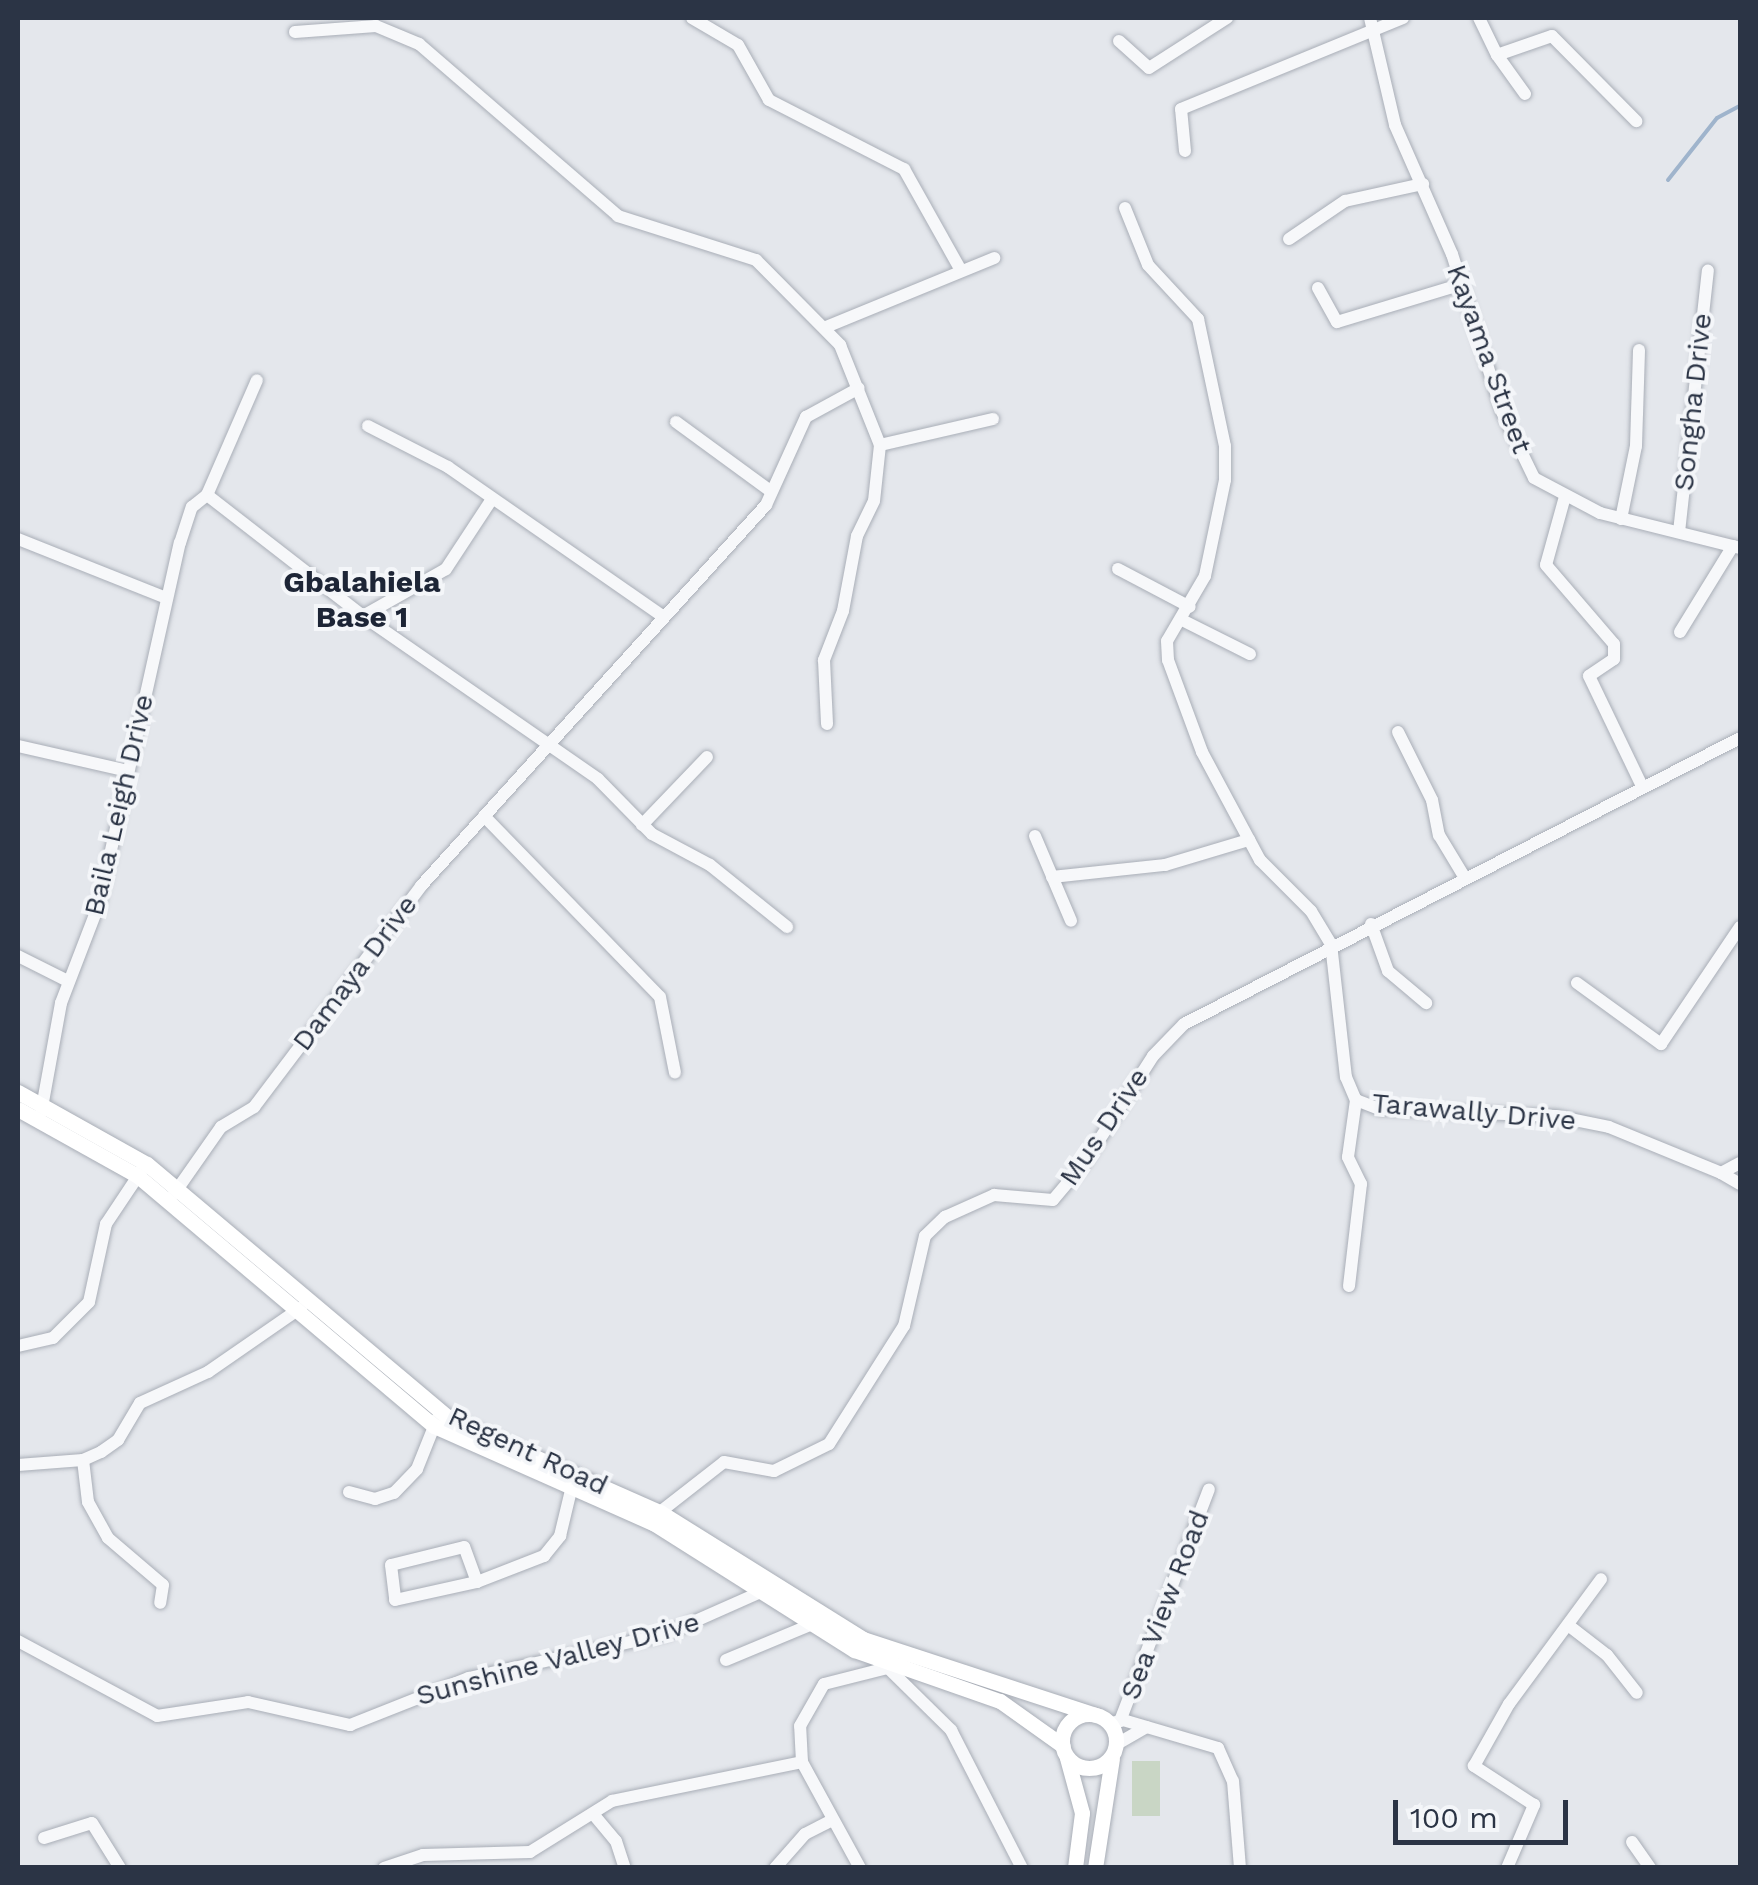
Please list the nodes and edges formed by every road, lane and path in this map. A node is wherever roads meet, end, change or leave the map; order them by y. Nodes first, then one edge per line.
1 (692, 18) edge
2 (1227, 18) edge
3 (1370, 18) edge
4 (1403, 18) edge
5 (1479, 18) edge
6 (1378, 30) junction
7 (295, 32) dead end
8 (1119, 40) dead end
9 (1498, 55) junction
10 (1525, 94) dead end
11 (1636, 121) dead end
12 (1185, 151) dead end
13 (1423, 184) junction
14 (1125, 208) dead end
15 (1289, 239) dead end
16 (994, 258) dead end
17 (959, 267) junction
18 (1708, 271) dead end
19 (1462, 284) junction
20 (1318, 288) dead end
21 (826, 327) junction
22 (1639, 350) dead end
23 (257, 380) dead end
24 (859, 388) junction
25 (993, 419) dead end
26 (676, 422) dead end
27 (368, 426) dead end
28 (880, 446) junction
29 (770, 490) junction
30 (207, 495) junction
31 (492, 500) junction
32 (1564, 500) junction
33 (1621, 519) junction
34 (1679, 532) junction
35 (18, 539) edge
36 (1737, 548) edge
37 (1118, 569) dead end
38 (166, 598) junction
39 (1190, 607) junction
40 (363, 616) junction
41 (661, 616) junction
42 (1182, 620) junction
43 (1680, 632) dead end
44 (1250, 654) dead end
45 (827, 724) dead end
46 (1398, 732) dead end
47 (1740, 738) edge
48 (18, 746) edge
49 (548, 747) junction
50 (707, 757) dead end
51 (128, 771) junction
52 (1642, 786) junction
53 (484, 816) junction
54 (642, 825) junction
55 (1035, 836) dead end
56 (1249, 840) junction
57 (1052, 877) junction
58 (1465, 878) junction
59 (1071, 921) dead end
60 (1370, 924) junction
61 (787, 927) dead end
62 (1740, 927) edge
63 (1331, 944) junction
64 (18, 956) edge
65 (68, 981) junction
66 (1577, 982) dead end
67 (1426, 1003) dead end
68 (675, 1073) dead end
69 (18, 1092) edge
70 (1356, 1100) junction
71 (18, 1109) edge
72 (42, 1112) junction
73 (1740, 1164) edge
74 (142, 1170) junction
75 (1721, 1173) junction
76 (1740, 1184) edge
77 (174, 1194) junction
78 (1348, 1286) dead end
79 (303, 1306) junction
80 (18, 1346) edge
81 (437, 1419) junction
82 (83, 1460) junction
83 (18, 1465) edge
84 (573, 1482) junction
85 (1209, 1489) dead end
86 (349, 1492) dead end
87 (660, 1512) junction
88 (1601, 1579) dead end
89 (478, 1582) junction
90 (761, 1592) junction
91 (160, 1602) dead end
92 (810, 1625) junction
93 (1568, 1625) junction
94 (18, 1641) edge
95 (914, 1657) junction
96 (726, 1660) dead end
97 (894, 1669) junction
98 (1637, 1692) dead end
99 (1108, 1720) junction
100 (1147, 1726) junction
101 (1115, 1751) junction
102 (1065, 1752) junction
103 (802, 1762) junction
104 (594, 1815) junction
105 (833, 1820) junction
106 (44, 1838) dead end
107 (1632, 1842) dead end
108 (120, 1868) edge
109 (384, 1868) edge
110 (626, 1868) edge
111 (775, 1868) edge
112 (860, 1868) edge
113 (1022, 1868) edge
114 (1076, 1868) edge
115 (1094, 1868) edge
116 (1240, 1868) edge
117 (1508, 1868) edge
118 (1650, 1868) edge

1 - 17 street
2 - 8 street
3 - 6 street
4 - 6 street
5 - 9 street
6 - 12 street
6 - 13 street, Kayama Street
7 - 21 street
9 - 10 street
9 - 11 street
13 - 15 street
13 - 19 street, Kayama Street
14 - 39 street
16 - 17 street
17 - 21 street
18 - 34 street, Songha Drive
19 - 20 street
19 - 32 street, Kayama Street
21 - 24 street
22 - 33 street
23 - 30 street, Baila Leigh Drive
24 - 28 street
24 - 29 street, Damaya Drive
25 - 28 street
26 - 29 street
27 - 31 street
28 - 45 street
29 - 41 street, Damaya Drive
30 - 38 street, Baila Leigh Drive
30 - 40 street
31 - 40 street
31 - 41 street
32 - 33 street, Kayama Street
32 - 52 street
33 - 34 street, Kayama Street
34 - 36 street, Kayama Street
35 - 38 street
36 - 43 street
37 - 39 street
38 - 51 street, Baila Leigh Drive
39 - 42 street
40 - 49 street
41 - 49 street, Damaya Drive
42 - 44 street
42 - 56 street
46 - 58 street
47 - 52 street
48 - 51 street
49 - 53 street, Damaya Drive
49 - 54 street
50 - 54 street
51 - 65 street, Baila Leigh Drive
52 - 58 street
53 - 68 street
53 - 77 street, Damaya Drive
54 - 61 street
55 - 57 street
56 - 57 street
56 - 63 street
57 - 59 street
58 - 60 street
60 - 63 street
60 - 67 street
62 - 66 street
63 - 70 street, Tarawally Drive
63 - 87 street, Mus Drive
64 - 65 street
65 - 72 street, Baila Leigh Drive
69 - 72 main road, Regent Road
70 - 75 street, Tarawally Drive
70 - 78 street
71 - 72 main road, Regent Road
72 - 74 main road, Regent Road
73 - 75 street
74 - 77 main road, Regent Road
74 - 80 street
75 - 76 street, Tarawally Drive
77 - 79 main road, Regent Road
79 - 81 main road, Regent Road
79 - 82 street
81 - 84 main road, Regent Road
81 - 86 street
82 - 83 street
82 - 91 street
84 - 87 main road, Regent Road
84 - 89 street
84 - 90 main road, Regent Road
85 - 99 street, Sea View Road
87 - 95 main road, Regent Road
88 - 93 street
89 - 89 street
90 - 92 main road, Regent Road
90 - 94 street, Sunshine Valley Drive
92 - 96 street
92 - 97 main road, Regent Road
93 - 98 street
93 - 117 street
95 - 97 street
95 - 99 main road, Regent Road
97 - 102 main road, Regent Road
97 - 103 street
97 - 113 street
99 - 100 street
99 - 101 main road
99 - 102 main road
100 - 101 street
100 - 116 street
101 - 102 main road
101 - 115 main road
102 - 114 main road
103 - 104 street
103 - 105 street
104 - 109 street
104 - 110 street
105 - 111 street
105 - 112 street
106 - 108 street
107 - 118 street

